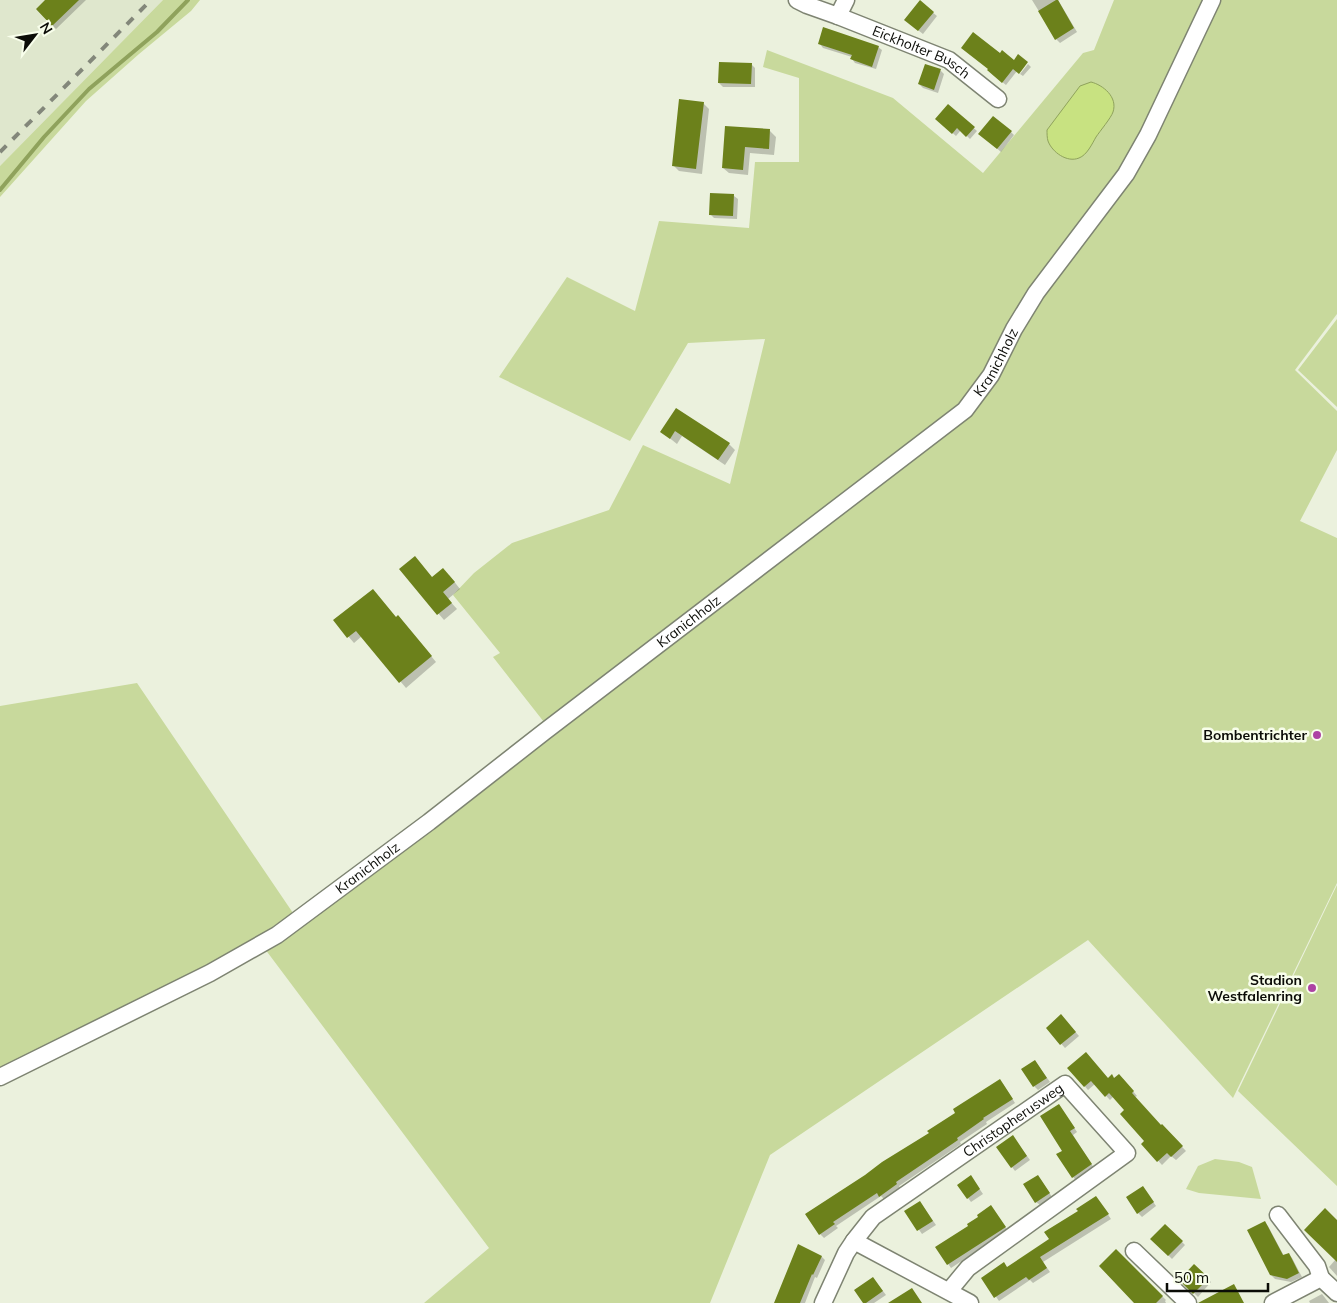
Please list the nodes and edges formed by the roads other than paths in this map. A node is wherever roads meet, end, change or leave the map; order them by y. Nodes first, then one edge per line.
1 (797, 0) edge
2 (846, 0) edge
3 (1212, 0) edge
4 (838, 16) junction
5 (998, 99) dead end
6 (0, 1077) edge
7 (1278, 1215) dead end
8 (854, 1241) junction
9 (1134, 1250) dead end
10 (1321, 1278) junction
11 (949, 1291) junction
12 (1337, 1294) edge
13 (823, 1303) edge
14 (970, 1303) edge
15 (1188, 1303) edge
16 (1273, 1303) edge

1 - 4 street, Eickholter Busch
2 - 4 street
3 - 6 street, Kranichholz
4 - 5 street, Eickholter Busch
7 - 10 street
8 - 11 street
8 - 11 street, Christopherusweg
8 - 13 street
9 - 15 street
10 - 12 street
10 - 16 street
11 - 14 street

